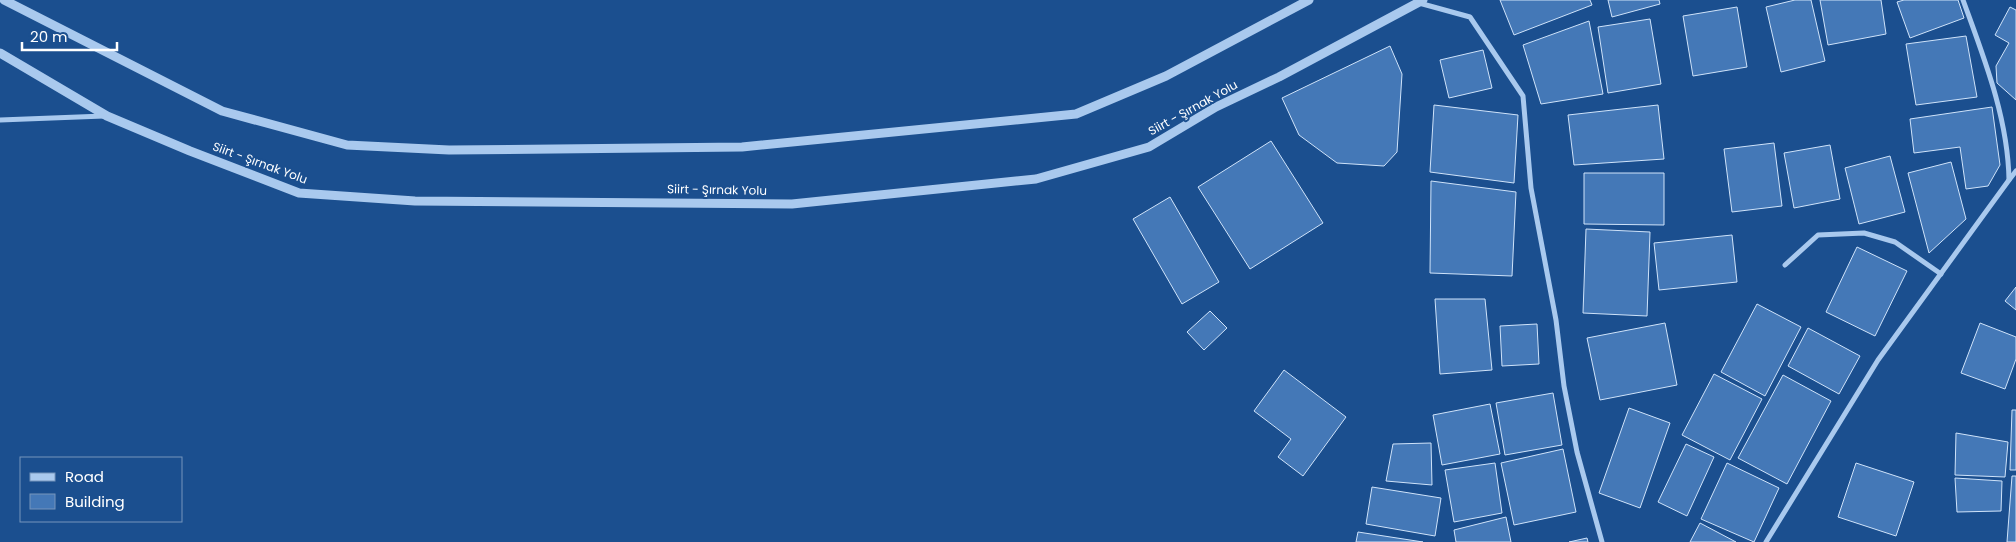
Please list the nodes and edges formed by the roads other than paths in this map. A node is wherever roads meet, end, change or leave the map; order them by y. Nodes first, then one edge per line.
1 (4, 0) edge
2 (1308, 0) edge
3 (1963, 0) edge
4 (1421, 2) edge
5 (0, 53) edge
6 (107, 116) junction
7 (0, 120) edge
8 (2016, 171) edge
9 (2009, 180) junction
10 (1785, 265) dead end
11 (1941, 274) junction
12 (1602, 542) edge
13 (1766, 542) edge

1 - 2 street
3 - 9 street
4 - 6 street, Siirt - Şırnak Yolu
4 - 12 street
5 - 6 street, Siirt - Şırnak Yolu
6 - 7 street
8 - 9 street
9 - 11 street
10 - 11 street
11 - 13 street

